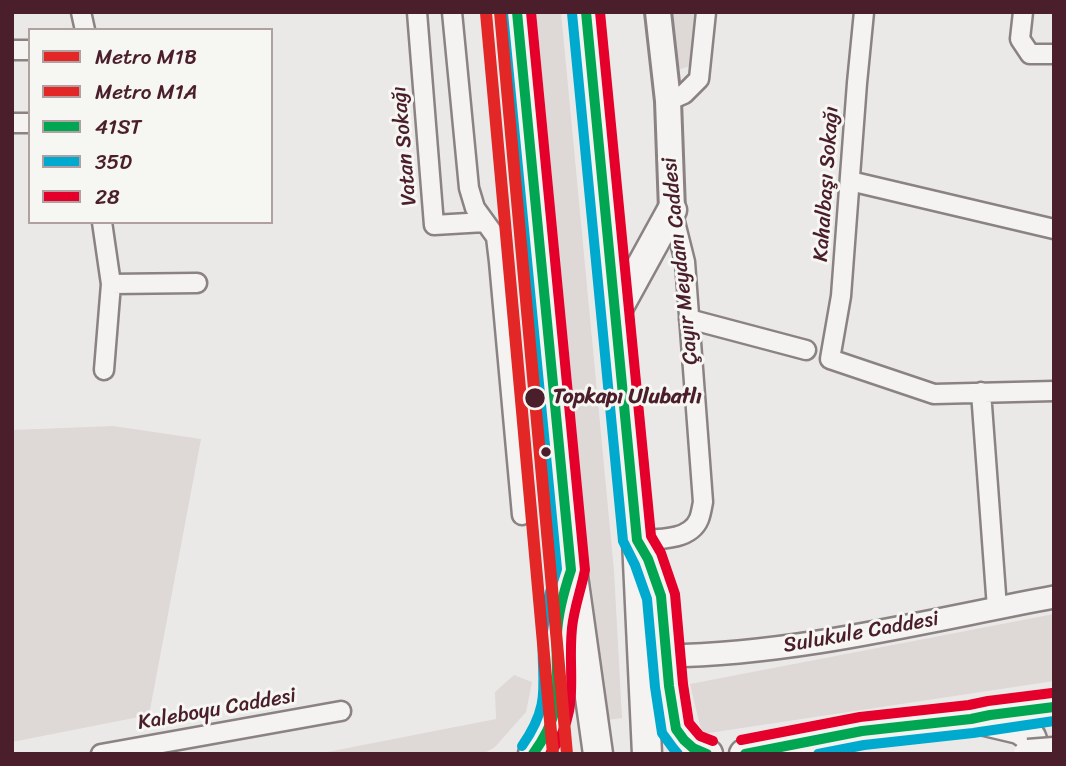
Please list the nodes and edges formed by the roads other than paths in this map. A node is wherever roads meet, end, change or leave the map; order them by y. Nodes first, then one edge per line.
1 (417, 12) edge
2 (452, 12) edge
3 (517, 12) edge
4 (586, 12) edge
5 (658, 12) edge
6 (706, 12) edge
7 (864, 12) edge
8 (1023, 12) edge
9 (1054, 54) edge
10 (668, 101) junction
11 (850, 181) junction
12 (671, 210) junction
13 (485, 222) junction
14 (102, 224) edge
15 (1054, 229) edge
16 (197, 283) dead end
17 (111, 284) junction
18 (615, 312) junction
19 (689, 319) junction
20 (806, 349) dead end
21 (104, 370) dead end
22 (1054, 391) edge
23 (981, 392) junction
24 (522, 515) dead end
25 (638, 540) junction
26 (571, 570) junction
27 (1054, 597) edge
28 (997, 608) junction
29 (667, 656) junction
30 (1054, 708) edge
31 (341, 711) dead end
32 (971, 719) junction
33 (1054, 752) edge
34 (757, 753) edge
35 (101, 754) edge
36 (533, 754) edge
37 (598, 754) edge
38 (648, 754) edge
39 (708, 754) edge
40 (1028, 754) edge
41 (1037, 754) edge

1 - 13 street, Vatan Sokağı
2 - 13 street
3 - 26 main road
4 - 18 main road
5 - 10 main road, Çayır Meydanı Caddesi
6 - 10 street
7 - 11 street, Kahalbaşı Sokağı
8 - 9 street
10 - 12 main road, Çayır Meydanı Caddesi
11 - 15 street
11 - 23 street, Kahalbaşı Sokağı
12 - 18 main road
12 - 19 street, Çayır Meydanı Caddesi
13 - 24 street
14 - 17 street
16 - 17 street
17 - 21 street
18 - 25 main road
19 - 20 street
19 - 25 street, Çayır Meydanı Caddesi
22 - 23 street
23 - 28 street
25 - 29 main road
25 - 38 main road
26 - 36 main road
26 - 37 main road
27 - 28 street, Sulukule Caddesi
28 - 29 street, Sulukule Caddesi
29 - 39 main road
30 - 32 main road
31 - 35 street, Kaleboyu Caddesi
32 - 34 main road
32 - 41 main road
33 - 40 main road, bridge

